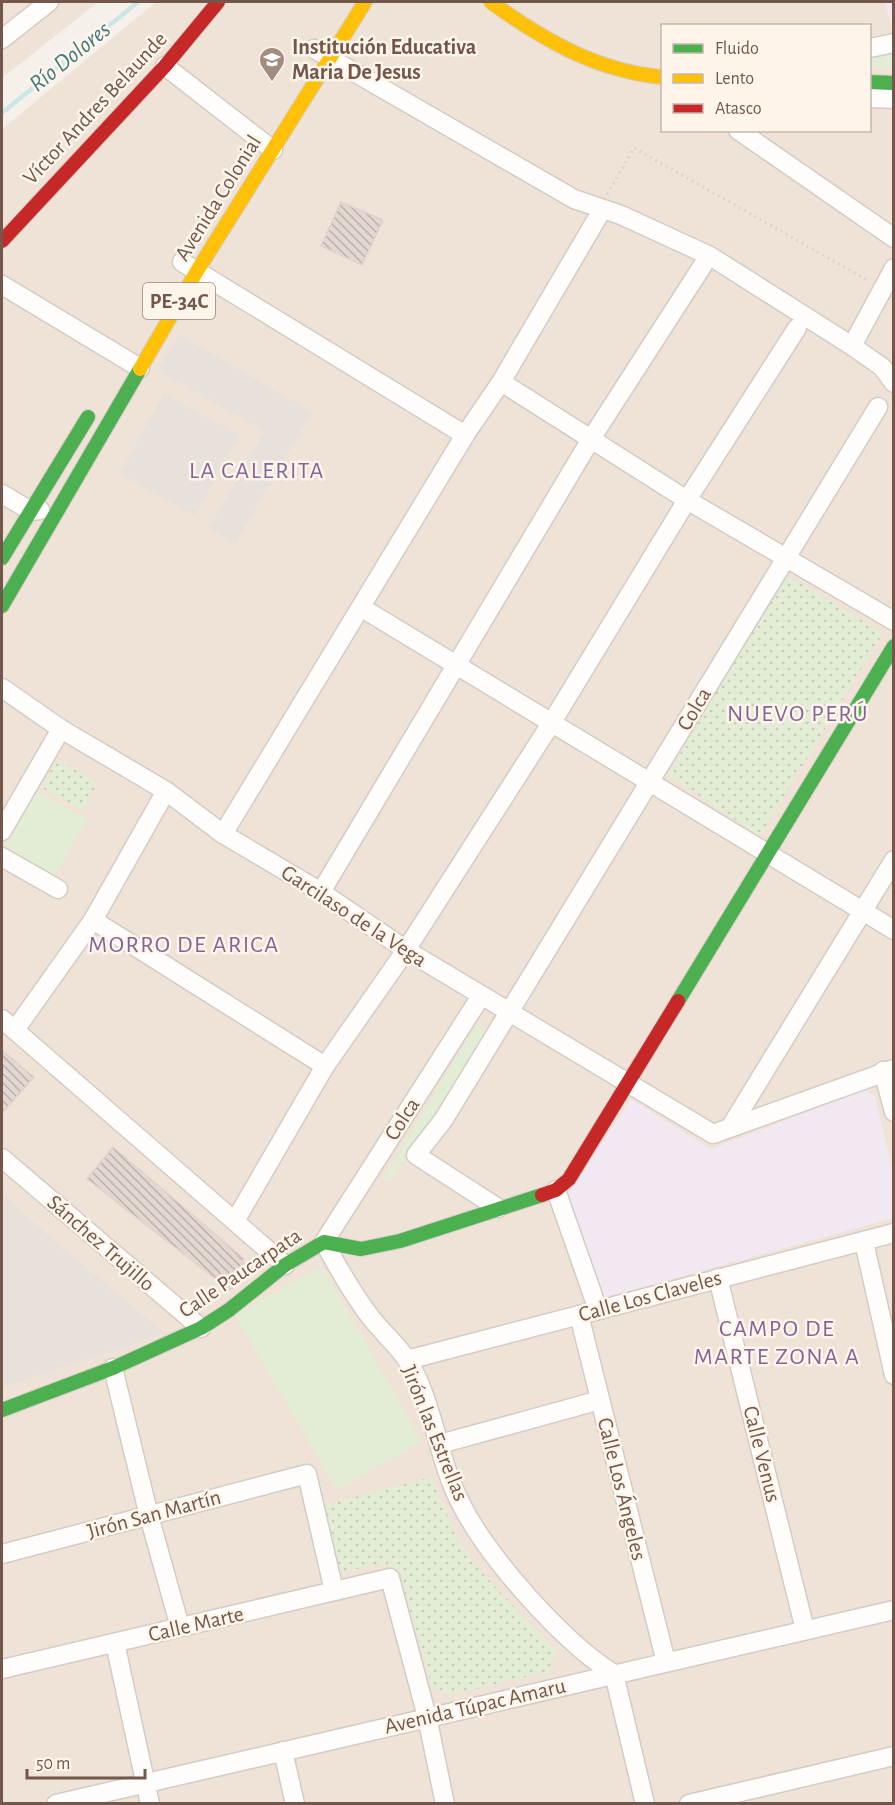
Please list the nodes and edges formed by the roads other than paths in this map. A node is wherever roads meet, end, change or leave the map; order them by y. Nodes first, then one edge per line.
1 (49, 2) edge
2 (218, 2) edge
3 (365, 2) edge
4 (491, 2) edge
5 (2, 39) edge
6 (894, 43) edge
7 (871, 48) edge
8 (314, 50) dead end
9 (330, 60) junction
10 (165, 66) junction
11 (659, 79) edge
12 (871, 82) edge
13 (894, 83) edge
14 (871, 98) edge
15 (894, 99) edge
16 (741, 132) edge
17 (262, 143) junction
18 (602, 210) junction
19 (894, 238) edge
20 (2, 241) edge
21 (186, 264) junction
22 (703, 265) dead end
23 (894, 268) edge
24 (2, 285) edge
25 (796, 328) dead end
26 (852, 346) junction
27 (140, 368) junction
28 (501, 382) junction
29 (894, 383) edge
30 (878, 406) dead end
31 (93, 409) dead end
32 (465, 435) junction
33 (591, 439) junction
34 (2, 494) edge
35 (687, 500) junction
36 (55, 510) junction
37 (31, 511) junction
38 (2, 558) edge
39 (786, 558) junction
40 (2, 606) edge
41 (362, 608) junction
42 (894, 621) edge
43 (894, 646) edge
44 (456, 664) junction
45 (2, 688) edge
46 (552, 722) junction
47 (61, 729) junction
48 (651, 781) junction
49 (166, 791) junction
50 (2, 831) edge
51 (223, 834) junction
52 (767, 851) junction
53 (2, 858) edge
54 (894, 860) edge
55 (58, 889) dead end
56 (321, 892) junction
57 (862, 911) junction
58 (93, 920) junction
59 (894, 930) edge
60 (406, 950) junction
61 (481, 996) junction
62 (510, 1011) junction
63 (8, 1025) edge
64 (325, 1066) junction
65 (888, 1070) edge
66 (628, 1081) junction
67 (894, 1112) edge
68 (731, 1126) junction
69 (2, 1158) edge
70 (556, 1190) junction
71 (498, 1208) junction
72 (235, 1221) junction
73 (894, 1233) edge
74 (324, 1242) junction
75 (864, 1242) junction
76 (285, 1265) junction
77 (718, 1278) junction
78 (598, 1310) junction
79 (579, 1315) junction
80 (201, 1328) junction
81 (407, 1360) junction
82 (113, 1368) junction
83 (894, 1375) edge
84 (600, 1400) junction
85 (2, 1410) edge
86 (440, 1444) junction
87 (149, 1516) junction
88 (3, 1548) edge
89 (334, 1591) junction
90 (894, 1610) edge
91 (180, 1628) junction
92 (805, 1630) junction
93 (115, 1643) junction
94 (666, 1662) junction
95 (2, 1669) edge
96 (614, 1674) junction
97 (427, 1717) junction
98 (283, 1750) junction
99 (894, 1756) edge
100 (145, 1783) junction
101 (56, 1803) edge
102 (150, 1803) edge
103 (295, 1803) edge
104 (445, 1803) edge
105 (645, 1803) edge
106 (689, 1803) edge

1 - 5 street
2 - 10 street, Víctor Andres Belaunde
3 - 9 street, Avenida Colonial / PE-34C
4 - 11 street
6 - 7 street
8 - 9 street
9 - 17 street, Avenida Colonial / PE-34C
9 - 18 street
10 - 17 street
10 - 20 street, Víctor Andres Belaunde
12 - 13 street
14 - 15 street
16 - 19 street
17 - 21 street, Avenida Colonial / PE-34C
18 - 26 street
18 - 28 street
21 - 27 street, Avenida Colonial / PE-34C
21 - 32 street
22 - 33 street
23 - 26 street
24 - 27 street
25 - 35 street
26 - 29 street
27 - 36 street, Avenida Colonial / PE-34C
28 - 32 street
28 - 33 street
30 - 39 street, Colca
31 - 37 street
32 - 41 street
33 - 35 street
33 - 44 street
34 - 37 street
35 - 39 street
35 - 46 street
36 - 37 street
36 - 40 street, Avenida Colonial / PE-34C
37 - 38 street
39 - 42 street
39 - 48 street, Colca
41 - 44 street
41 - 51 street
43 - 52 street
44 - 46 street
44 - 56 street
45 - 47 street, Garcilaso de la Vega
46 - 48 street
46 - 60 street
47 - 49 street, Garcilaso de la Vega
47 - 50 street
48 - 52 street
48 - 62 street, Colca
49 - 51 street, Garcilaso de la Vega
49 - 58 street
51 - 56 street, Garcilaso de la Vega
52 - 57 street
52 - 66 street
53 - 55 street
54 - 57 street
56 - 60 street, Garcilaso de la Vega
57 - 59 street
57 - 68 street
58 - 63 street
58 - 64 street
60 - 61 street, Garcilaso de la Vega
60 - 64 street
61 - 62 street, Garcilaso de la Vega
61 - 74 street, Colca
62 - 66 street, Garcilaso de la Vega
62 - 71 street, Colca
63 - 72 street
64 - 72 street
65 - 67 street
65 - 68 street
66 - 68 street, Garcilaso de la Vega
66 - 70 street
69 - 80 street, Sánchez Trujillo
70 - 71 street, Calle Paucarpata
70 - 78 street
71 - 74 street, Calle Paucarpata
72 - 76 street
73 - 75 street, Calle Los Claveles
74 - 76 street, Calle Paucarpata
74 - 81 street, Jirón las Estrellas
75 - 77 street, Calle Los Claveles
75 - 83 street
76 - 80 street, Calle Paucarpata
77 - 78 street, Calle Los Claveles
77 - 92 street, Calle Venus
78 - 79 street, Calle Los Claveles
79 - 81 street, Calle Los Claveles
79 - 84 street, Calle Los Ángeles
80 - 82 street, Calle Paucarpata
81 - 86 street, Jirón las Estrellas
82 - 85 street, Calle Paucarpata
82 - 87 street
84 - 86 street
84 - 94 street, Calle Los Ángeles
86 - 96 street, Jirón las Estrellas
87 - 88 street, Jirón San Martín
87 - 89 street, Jirón San Martín
87 - 91 street
89 - 91 street, Calle Marte
89 - 97 street, Calle Marte
90 - 92 street, Avenida Túpac Amaru
91 - 93 street, Calle Marte
92 - 94 street, Avenida Túpac Amaru
93 - 95 street, Calle Marte
93 - 100 street
94 - 96 street, Avenida Túpac Amaru
96 - 97 street, Avenida Túpac Amaru
96 - 105 street
97 - 98 street, Avenida Túpac Amaru
97 - 104 street
98 - 100 street, Avenida Túpac Amaru
98 - 103 street
99 - 106 street
100 - 101 street, Avenida Túpac Amaru
100 - 102 street

